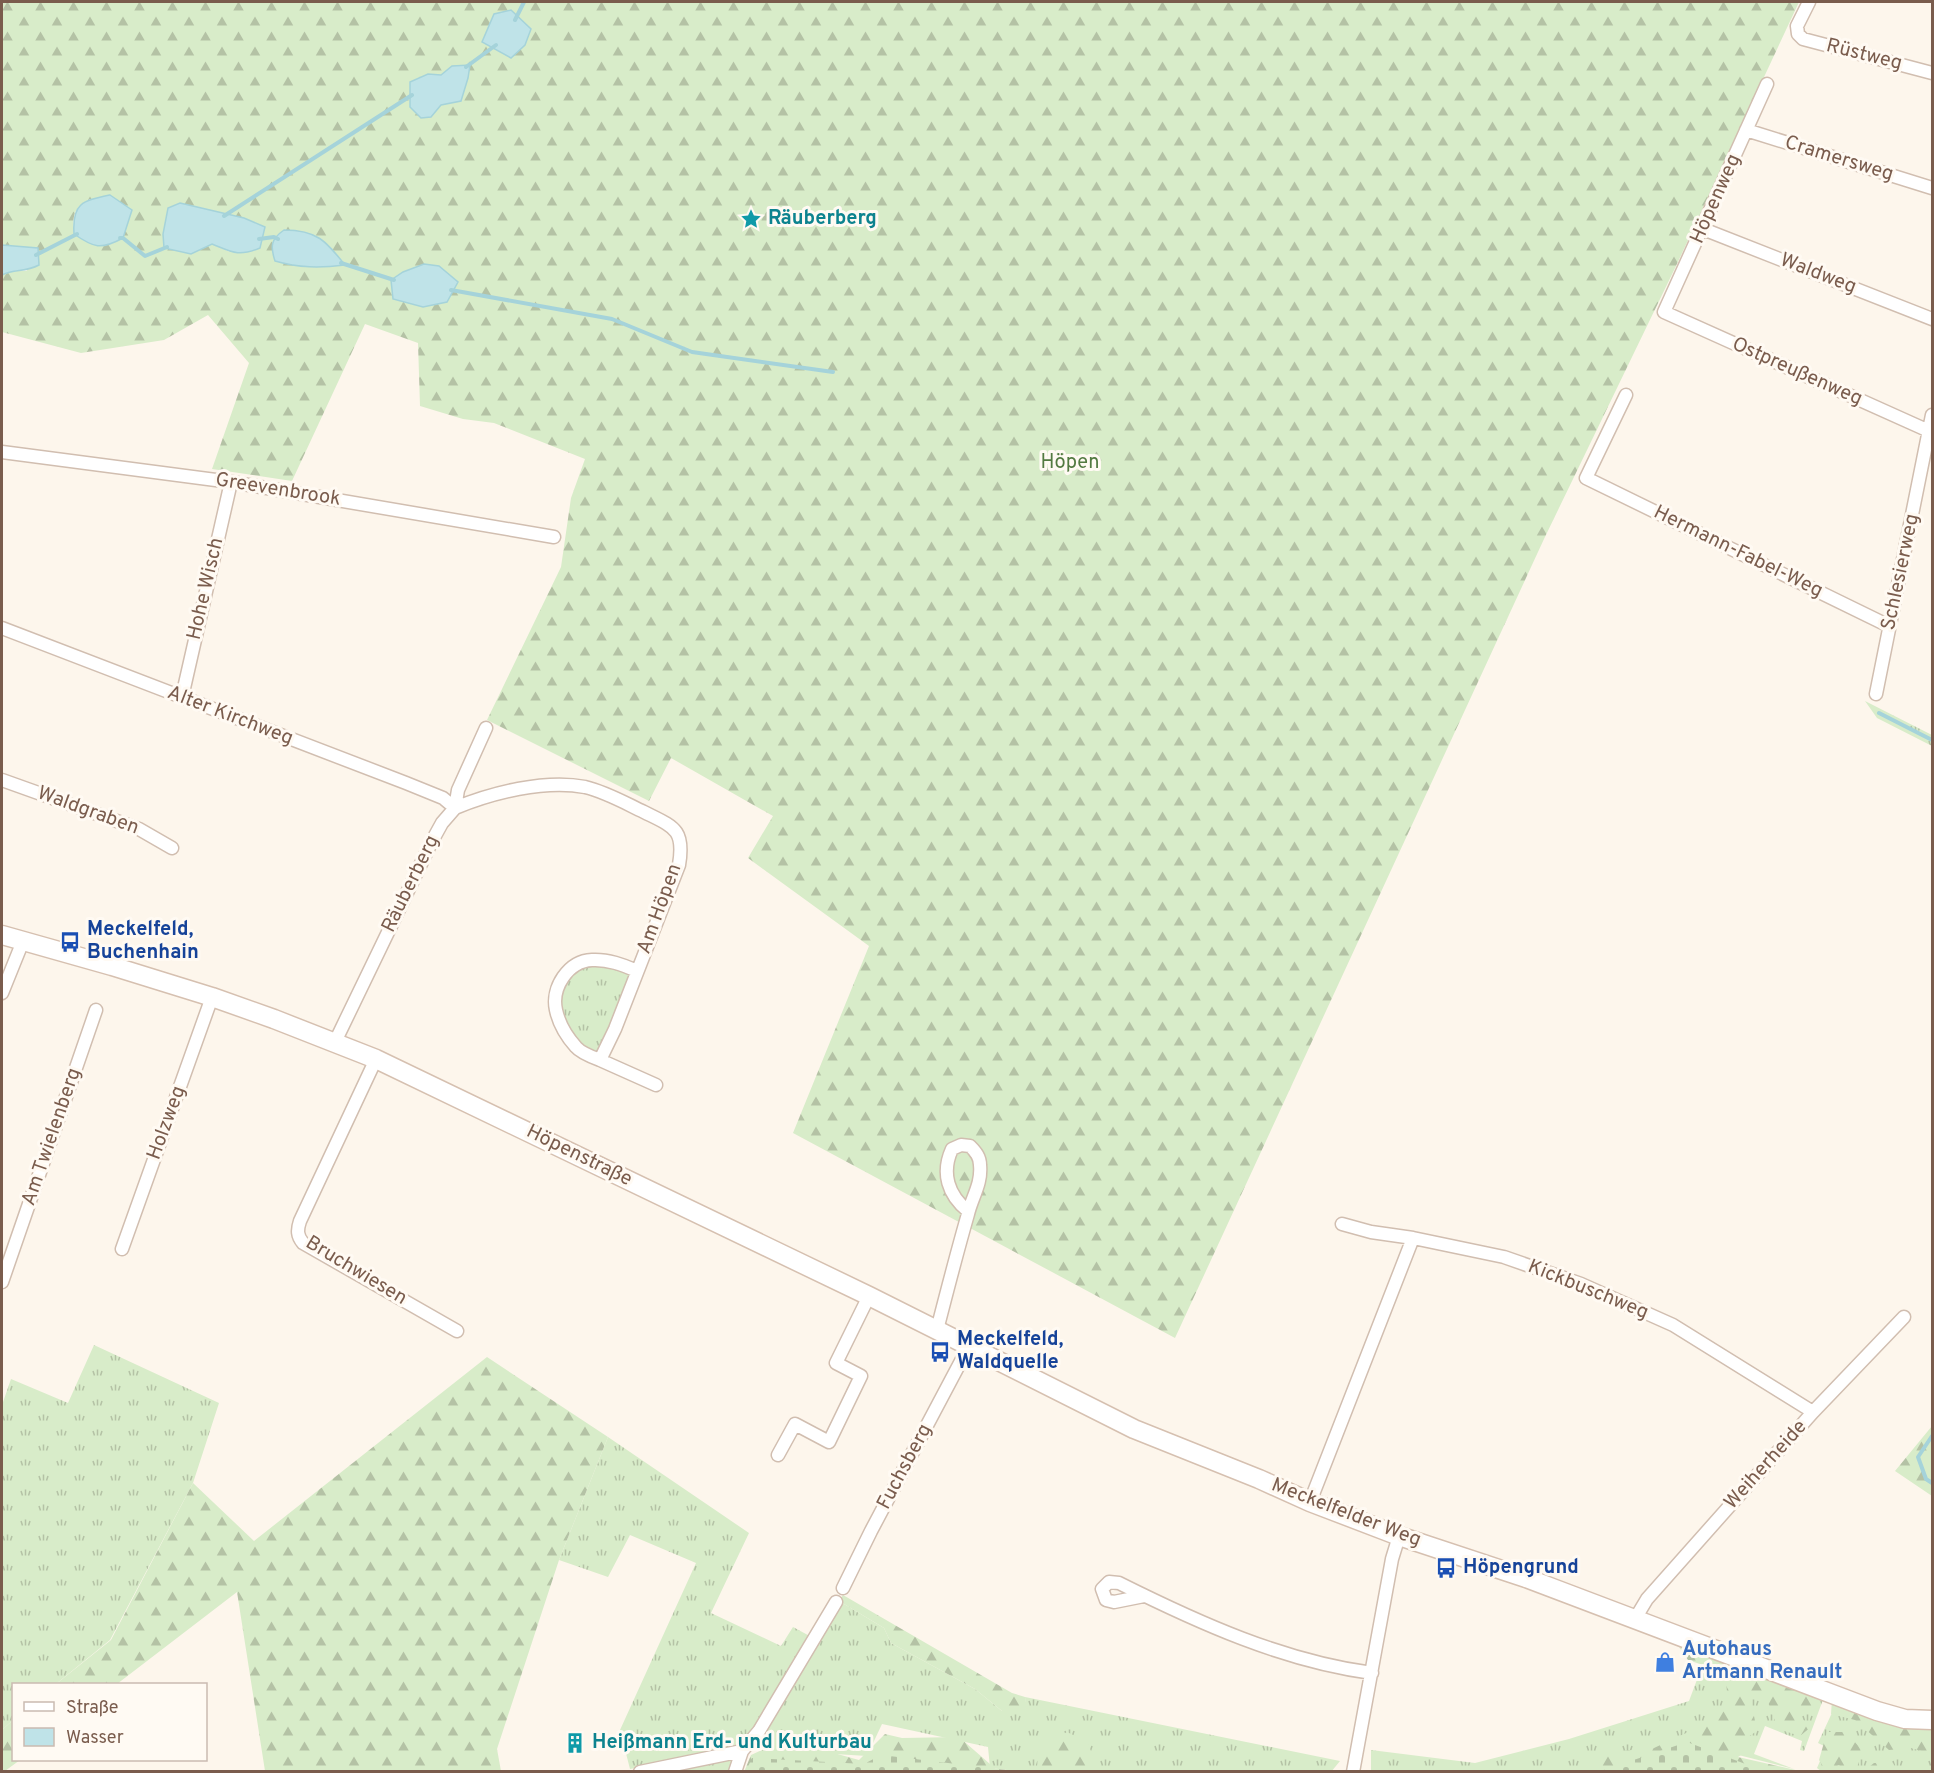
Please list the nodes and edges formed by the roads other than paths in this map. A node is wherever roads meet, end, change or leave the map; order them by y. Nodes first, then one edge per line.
1 (1809, 2) edge
2 (1932, 72) edge
3 (1767, 84) dead end
4 (1746, 130) junction
5 (1932, 188) edge
6 (1703, 229) junction
7 (1664, 312) joint
8 (1932, 319) edge
9 (1626, 394) dead end
10 (1932, 415) edge
11 (1929, 431) junction
12 (2, 453) edge
13 (231, 482) junction
14 (554, 537) dead end
15 (1889, 626) junction
16 (2, 628) edge
17 (1876, 694) dead end
18 (182, 697) junction
19 (486, 728) dead end
20 (2, 780) edge
21 (455, 808) junction
22 (172, 848) dead end
23 (2, 936) edge
24 (23, 941) junction
25 (637, 971) junction
26 (2, 993) edge
27 (212, 997) junction
28 (96, 1010) dead end
29 (335, 1042) junction
30 (376, 1059) junction
31 (600, 1060) junction
32 (656, 1085) dead end
33 (968, 1211) junction
34 (1342, 1224) dead end
35 (1413, 1238) junction
36 (122, 1249) dead end
37 (5, 1262) edge
38 (2, 1282) edge
39 (870, 1296) junction
40 (1904, 1317) dead end
41 (937, 1330) junction
42 (457, 1332) dead end
43 (969, 1346) junction
44 (1813, 1412) junction
45 (1134, 1429) joint
46 (778, 1455) dead end
47 (1310, 1502) junction
48 (1399, 1536) junction
49 (843, 1588) dead end
50 (1144, 1596) dead end
51 (836, 1602) dead end
52 (1635, 1619) junction
53 (1372, 1673) junction
54 (1932, 1720) edge
55 (742, 1750) junction
56 (640, 1772) edge
57 (735, 1772) edge
58 (1353, 1772) edge

1 - 2 street, Rüstweg
3 - 4 street, Höpenweg
4 - 5 street, Cramersweg
4 - 6 street, Höpenweg
6 - 7 street, Höpenweg
6 - 8 street, Waldweg
7 - 11 street, Ostpreußenweg
9 - 15 street, Hermann-Fabel-Weg
10 - 11 street, Schlesierweg
11 - 15 street, Schlesierweg
12 - 13 street, Greevenbrook
13 - 14 street, Greevenbrook
13 - 18 street, Hohe Wisch
15 - 17 street, Schlesierweg
16 - 18 street, Alter Kirchweg
18 - 21 street, Alter Kirchweg
19 - 21 street, Räuberberg
20 - 22 street, Waldgraben
21 - 25 street, Am Höpen
21 - 29 street, Räuberberg
23 - 24 main road, Höpenstraße
24 - 26 street
24 - 27 main road, Höpenstraße
25 - 31 street, Am Höpen
25 - 31 street, Am Höpen
27 - 29 main road, Höpenstraße
27 - 36 street, Holzweg
28 - 37 street, Am Twielenberg
29 - 30 main road, Höpenstraße
30 - 39 main road, Höpenstraße
30 - 42 street, Bruchwiesen
31 - 32 street, Am Höpen
33 - 33 street
33 - 41 street
34 - 35 street, Kickbuschweg
35 - 44 street, Kickbuschweg
35 - 47 street
37 - 38 street, Am Twielenberg
39 - 41 main road, Höpenstraße
39 - 46 street
40 - 44 street, Weiherheide
41 - 43 main road, Höpenstraße
43 - 45 main road, Höpenstraße
43 - 49 street, Fuchsberg
44 - 52 street, Weiherheide
45 - 47 main road, Meckelfelder Weg
47 - 48 main road, Meckelfelder Weg
48 - 52 main road, Meckelfelder Weg
48 - 53 street
50 - 53 street
51 - 55 street
52 - 54 main road, Meckelfelder Weg
53 - 58 street
55 - 56 street
55 - 57 street

